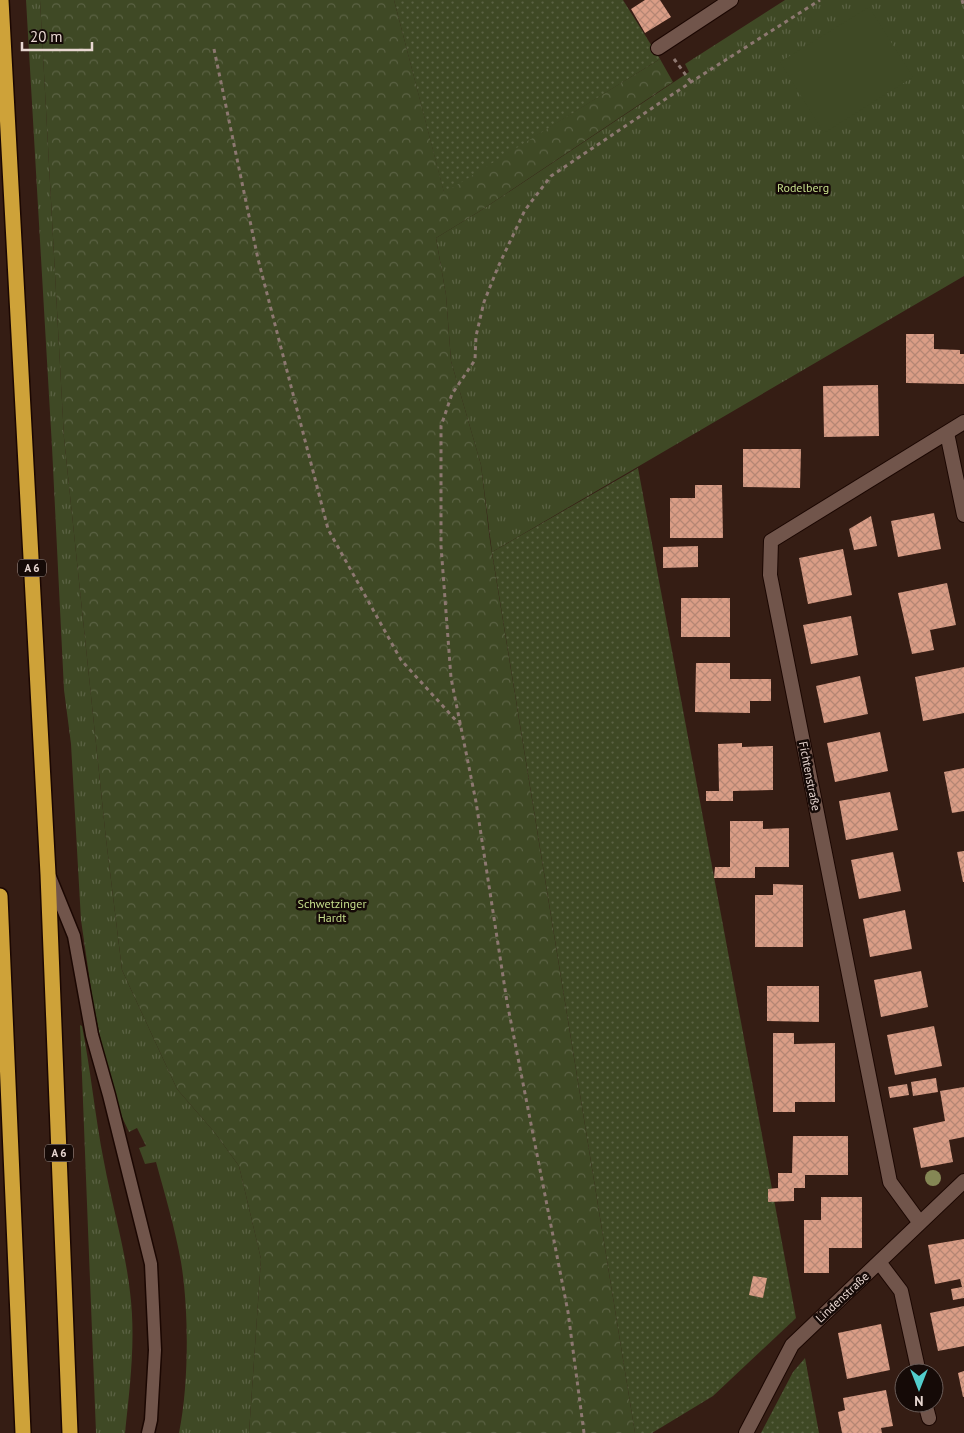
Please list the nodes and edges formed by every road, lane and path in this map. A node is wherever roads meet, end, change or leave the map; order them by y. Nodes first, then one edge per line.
1 (1, 0) edge
2 (731, 0) edge
3 (820, 0) edge
4 (962, 0) edge
5 (964, 6) edge
6 (658, 48) dead end
7 (214, 49) dead end
8 (675, 62) dead end
9 (691, 82) junction
10 (964, 422) edge
11 (947, 433) junction
12 (964, 514) edge
13 (461, 727) junction
14 (48, 874) junction
15 (0, 896) edge
16 (964, 1181) edge
17 (920, 1223) junction
18 (879, 1262) junction
19 (917, 1363) edge
20 (928, 1413) edge
21 (929, 1418) dead end
22 (23, 1433) edge
23 (70, 1433) edge
24 (148, 1433) edge
25 (584, 1433) edge
26 (746, 1433) edge

1 - 14 highway, A 6
2 - 6 street
3 - 9 path
4 - 5 path
7 - 13 path
8 - 9 path
9 - 13 path
10 - 11 street, Fichtenstraße
11 - 12 street
11 - 17 street, Fichtenstraße
13 - 25 path
14 - 23 highway, A 6
14 - 24 lane
15 - 22 highway
16 - 17 street, Lindenstraße
17 - 18 street, Lindenstraße
18 - 19 street
18 - 26 street, Lindenstraße
20 - 21 street

